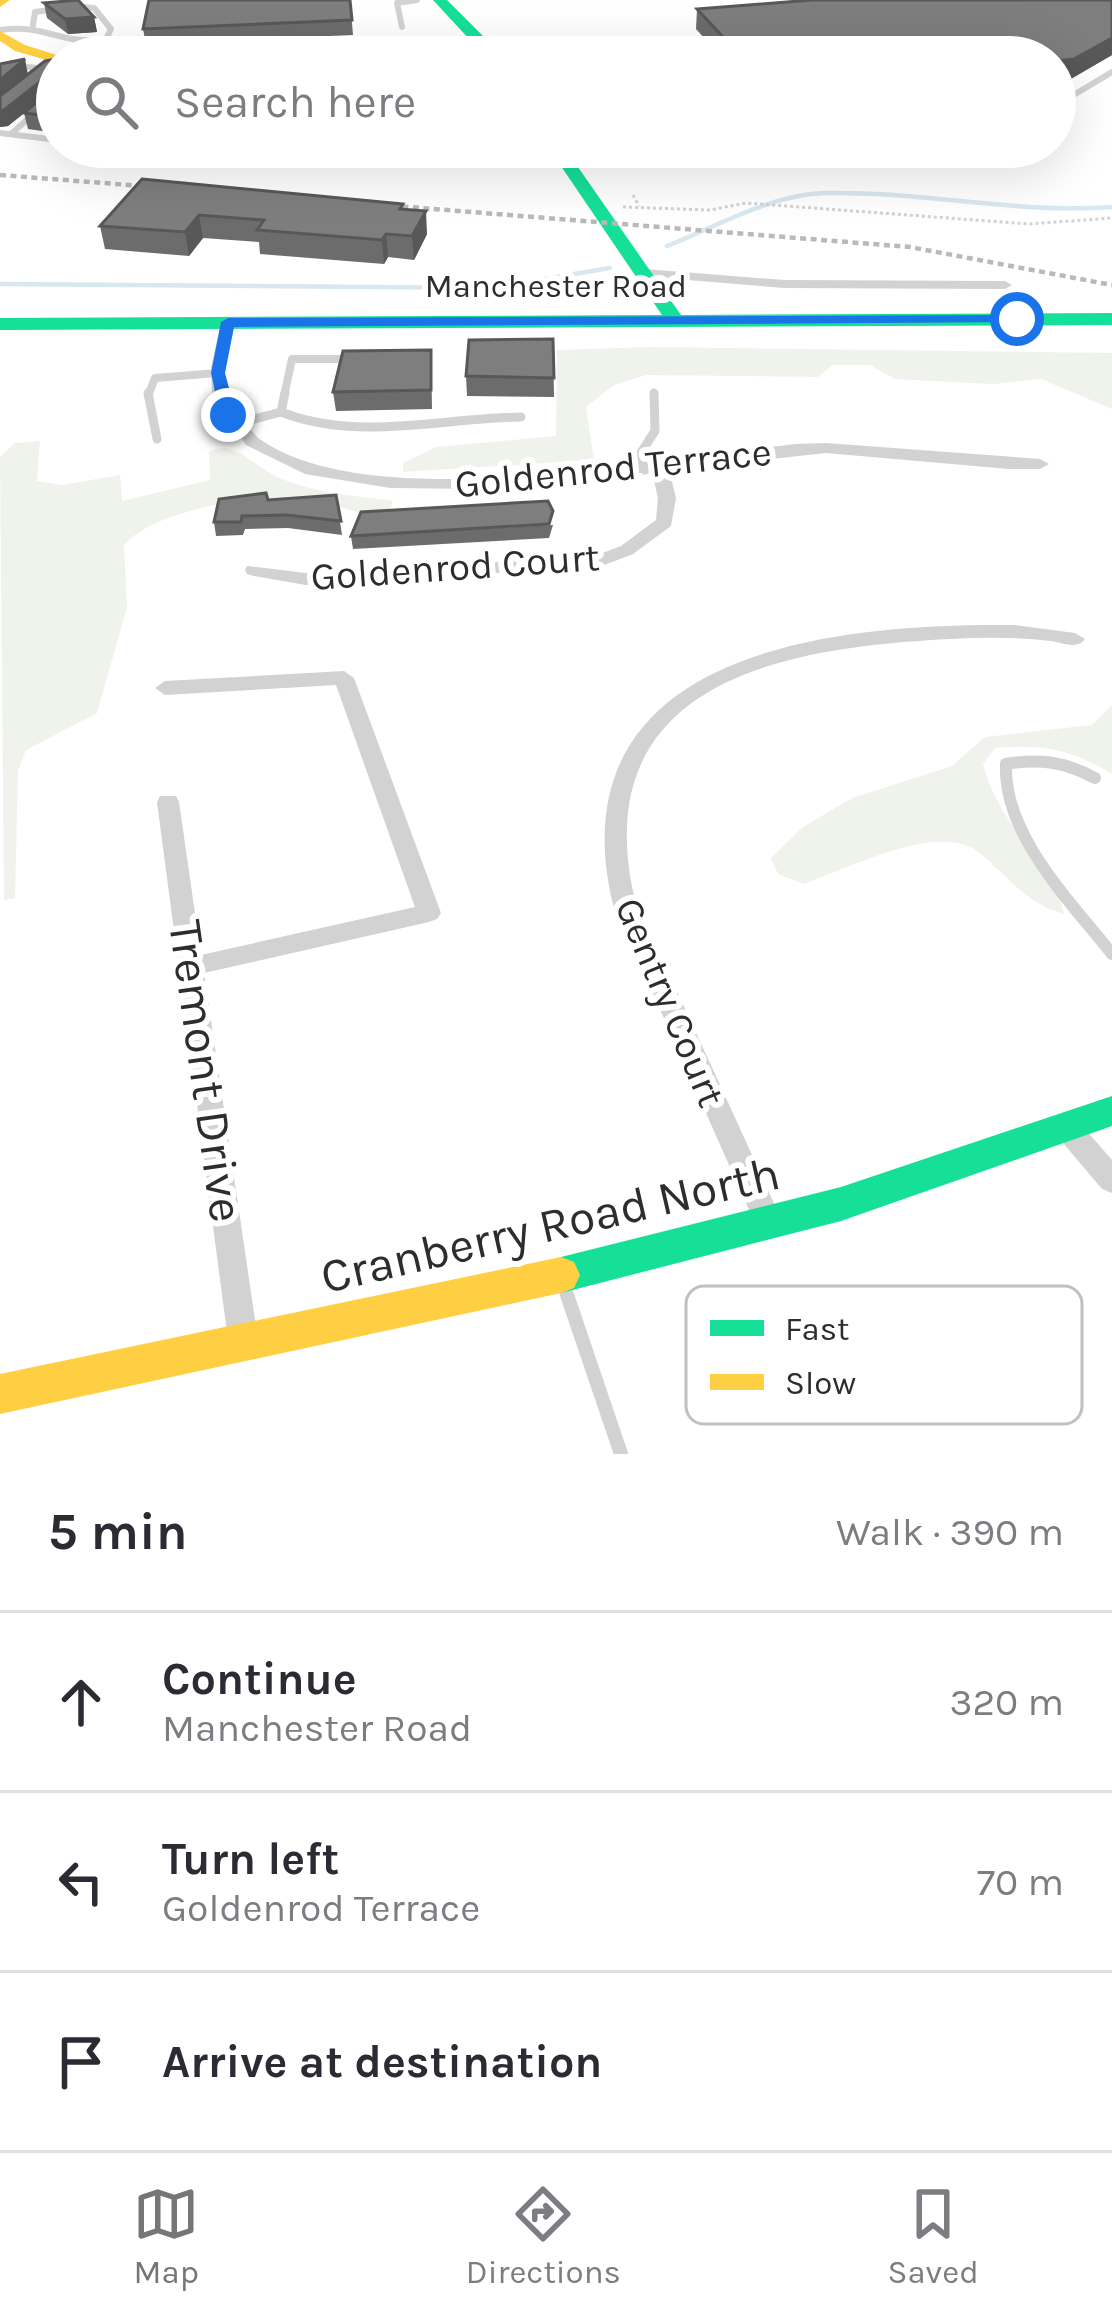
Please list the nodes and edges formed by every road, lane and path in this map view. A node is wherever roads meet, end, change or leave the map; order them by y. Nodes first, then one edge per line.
1 (435, 1) edge
2 (33, 25) junction
3 (402, 26) dead end
4 (0, 32) edge
5 (48, 36) edge
6 (108, 36) edge
7 (488, 36) edge
8 (36, 56) edge
9 (36, 65) edge
10 (1112, 71) edge
11 (0, 73) edge
12 (36, 78) edge
13 (31, 82) edge
14 (1076, 94) edge
15 (36, 112) edge
16 (0, 133) edge
17 (11, 134) junction
18 (36, 137) edge
19 (570, 168) edge
20 (633, 195) dead end
21 (639, 206) junction
22 (599, 210) junction
23 (1112, 218) edge
24 (644, 274) junction
25 (1005, 285) dead end
26 (1112, 319) edge
27 (675, 320) junction
28 (228, 322) junction
29 (0, 324) edge
30 (365, 359) edge
31 (218, 373) junction
32 (654, 392) dead end
33 (281, 412) junction
34 (521, 417) dead end
35 (236, 424) junction
36 (157, 439) dead end
37 (1040, 464) dead end
38 (652, 469) junction
39 (254, 569) dead end
40 (1075, 639) dead end
41 (165, 688) dead end
42 (1094, 778) dead end
43 (168, 802) dead end
44 (1112, 954) edge
45 (194, 966) junction
46 (1112, 1112) edge
47 (1068, 1129) junction
48 (1112, 1180) edge
49 (768, 1221) junction
50 (560, 1274) junction
51 (243, 1340) junction
52 (0, 1394) edge
53 (621, 1454) edge

1 - 3 lane
1 - 7 main road
2 - 4 lane
2 - 5 lane
2 - 6 lane
4 - 8 main road
9 - 11 lane
10 - 14 lane
12 - 13 lane
15 - 17 lane
16 - 17 lane
17 - 18 lane
19 - 22 main road
20 - 21 path
21 - 22 path
21 - 23 path
22 - 24 main road
24 - 25 street
24 - 27 main road
26 - 27 main road, Manchester Road
27 - 28 main road, Manchester Road
28 - 29 main road, Manchester Road
28 - 31 street
30 - 33 lane
31 - 35 street
31 - 36 lane
32 - 38 lane
33 - 34 lane
33 - 35 lane
35 - 38 street, Goldenrod Terrace
37 - 38 street, Goldenrod Terrace
38 - 39 street, Goldenrod Court
40 - 49 street, Gentry Court
41 - 45 street
42 - 44 lane
43 - 45 street, Tremont Drive
45 - 51 street, Tremont Drive
46 - 47 main road, Cranberry Road North
47 - 48 street
47 - 49 main road, Cranberry Road North
49 - 50 main road, Cranberry Road North
50 - 51 main road, Cranberry Road North
50 - 53 lane
51 - 52 main road, Cranberry Road North

